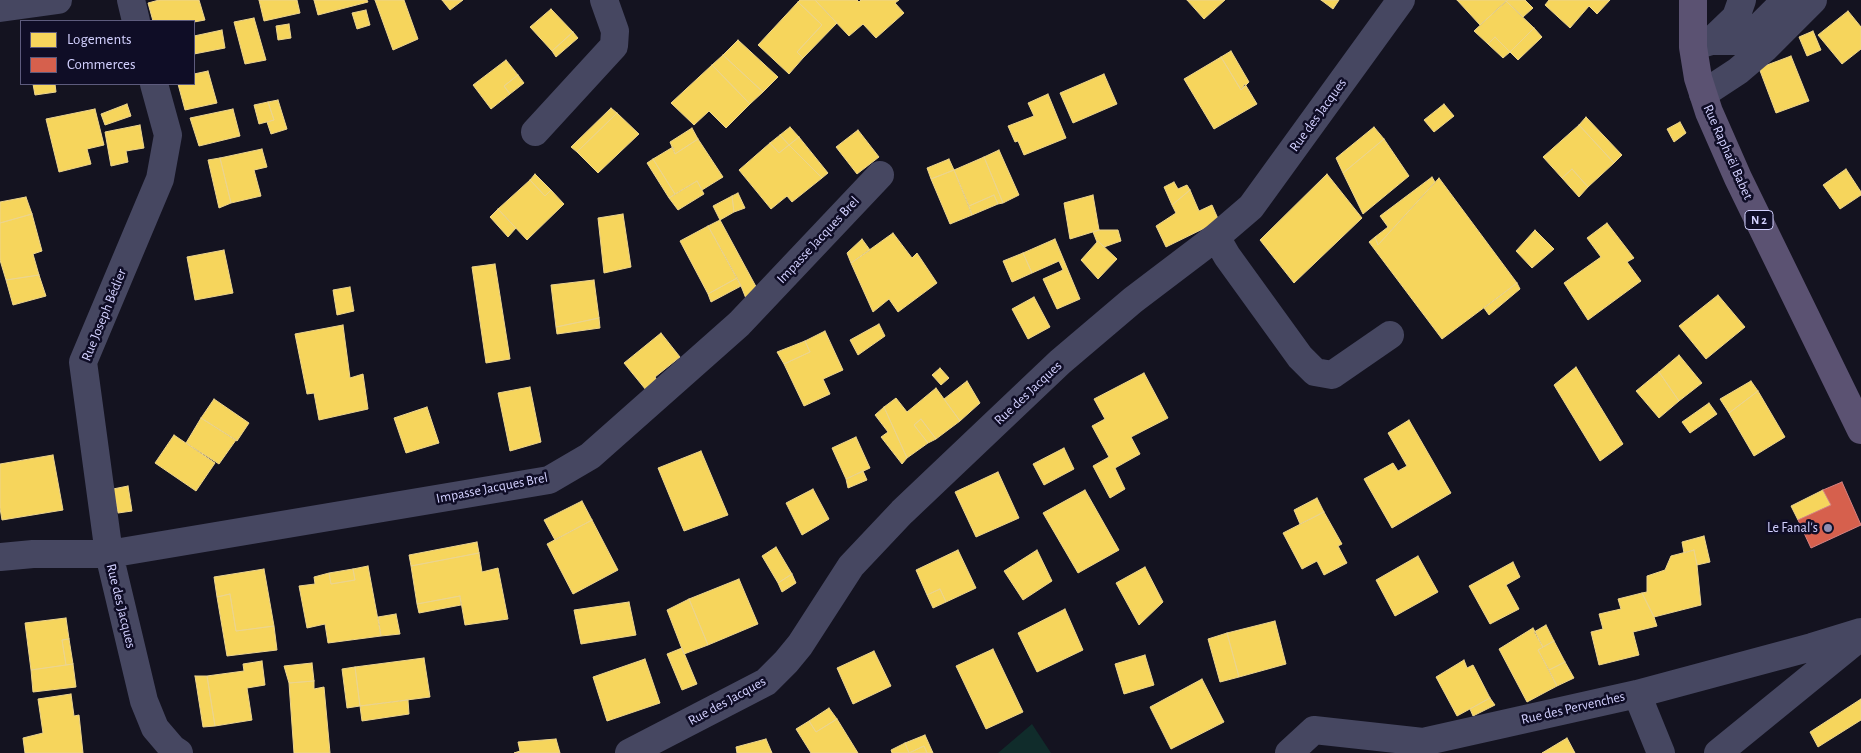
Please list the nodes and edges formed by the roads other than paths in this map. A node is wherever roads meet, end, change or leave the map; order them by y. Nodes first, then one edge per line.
1 (58, 0) edge
2 (130, 0) edge
3 (604, 0) edge
4 (1401, 0) edge
5 (1693, 0) edge
6 (1742, 0) edge
7 (1786, 0) edge
8 (1813, 0) edge
9 (0, 8) edge
10 (136, 20) edge
11 (1702, 44) junction
12 (154, 85) edge
13 (1703, 94) junction
14 (535, 132) dead end
15 (880, 175) dead end
16 (1216, 237) junction
17 (1390, 335) dead end
18 (1861, 430) edge
19 (109, 554) junction
20 (0, 557) edge
21 (1861, 632) edge
22 (1861, 636) edge
23 (1637, 694) junction
24 (179, 753) edge
25 (629, 753) edge
26 (1289, 753) edge
27 (1661, 753) edge
28 (1718, 753) edge

1 - 9 street
2 - 10 street
3 - 14 street
4 - 16 street, Rue des Jacques
5 - 11 main road, Rue Raphaël Babet / N 2
6 - 11 street
7 - 11 street
8 - 13 street
11 - 13 main road, Rue Raphaël Babet / N 2
12 - 19 street, Rue Joseph Bédier
13 - 18 main road, Rue Raphaël Babet / N 2
15 - 19 street, Impasse Jacques Brel
16 - 17 street
16 - 25 street, Rue des Jacques
19 - 20 street, Rue des Jacques
19 - 24 street, Rue des Jacques
21 - 23 street, Rue des Pervenches
22 - 28 street
23 - 26 street, Rue des Pervenches
23 - 27 street

